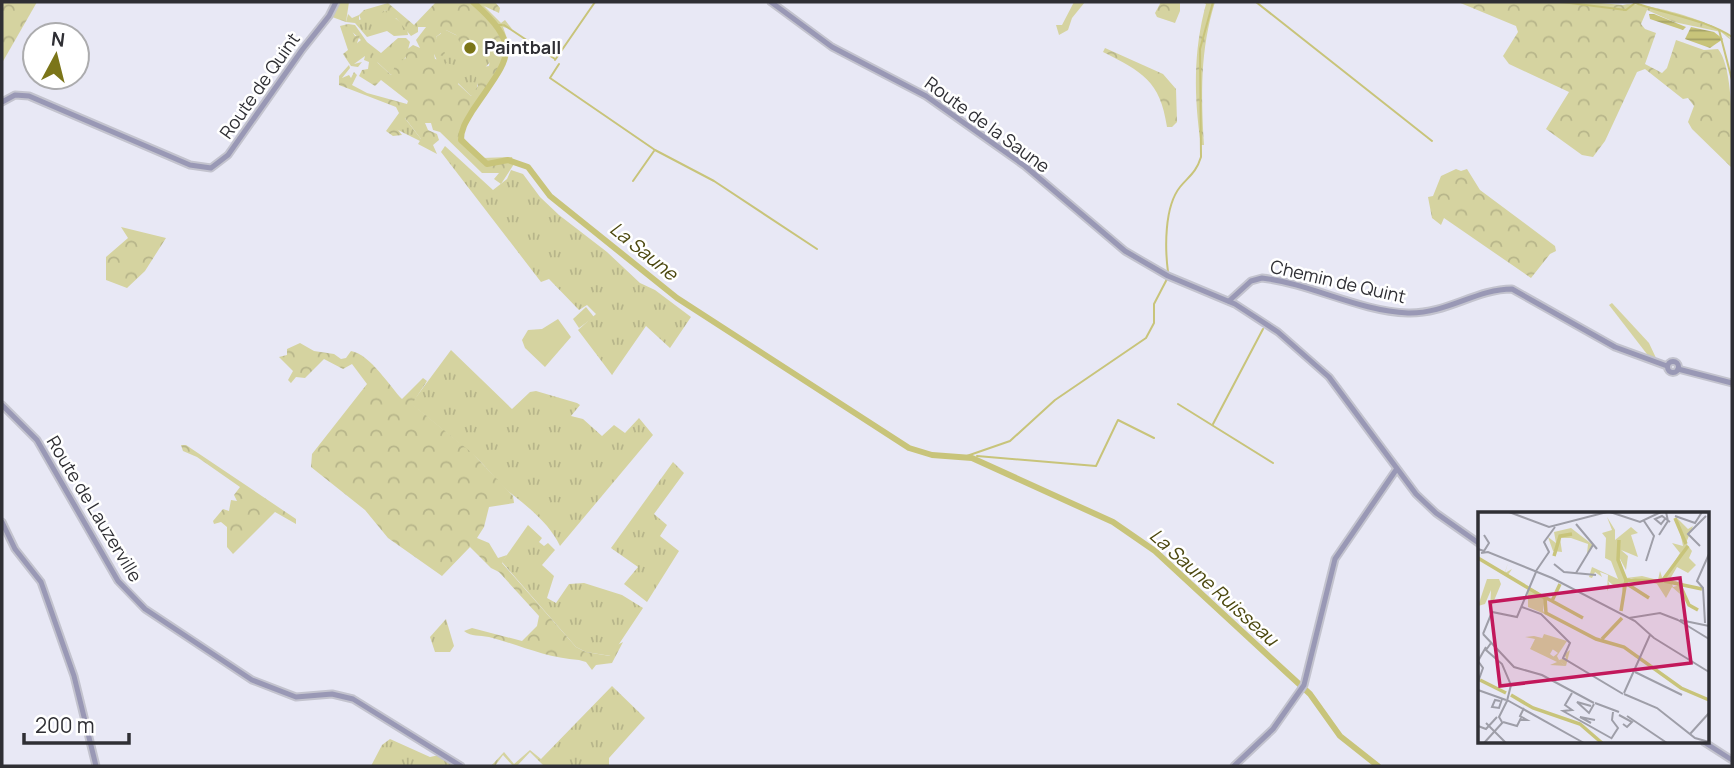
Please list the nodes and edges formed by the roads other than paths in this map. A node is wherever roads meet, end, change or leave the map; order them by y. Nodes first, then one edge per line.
1 (336, 2) edge
2 (771, 2) edge
3 (2, 102) edge
4 (1231, 303) junction
5 (1732, 383) edge
6 (2, 405) edge
7 (1396, 470) junction
8 (1401, 477) junction
9 (1386, 486) junction
10 (2, 522) edge
11 (1478, 543) edge
12 (1707, 744) edge
13 (1732, 760) edge
14 (96, 766) edge
15 (461, 766) edge
16 (1234, 766) edge

1 - 3 street, Route de Quint
2 - 4 street, Route de la Saune
4 - 5 street, Chemin de Quint
4 - 7 street, Route de la Saune
6 - 15 street, Route de Lauzerville
7 - 8 street, Route de la Saune
7 - 9 street
8 - 9 street
8 - 11 street, Route de la Saune
9 - 16 street
10 - 14 street
12 - 13 street

